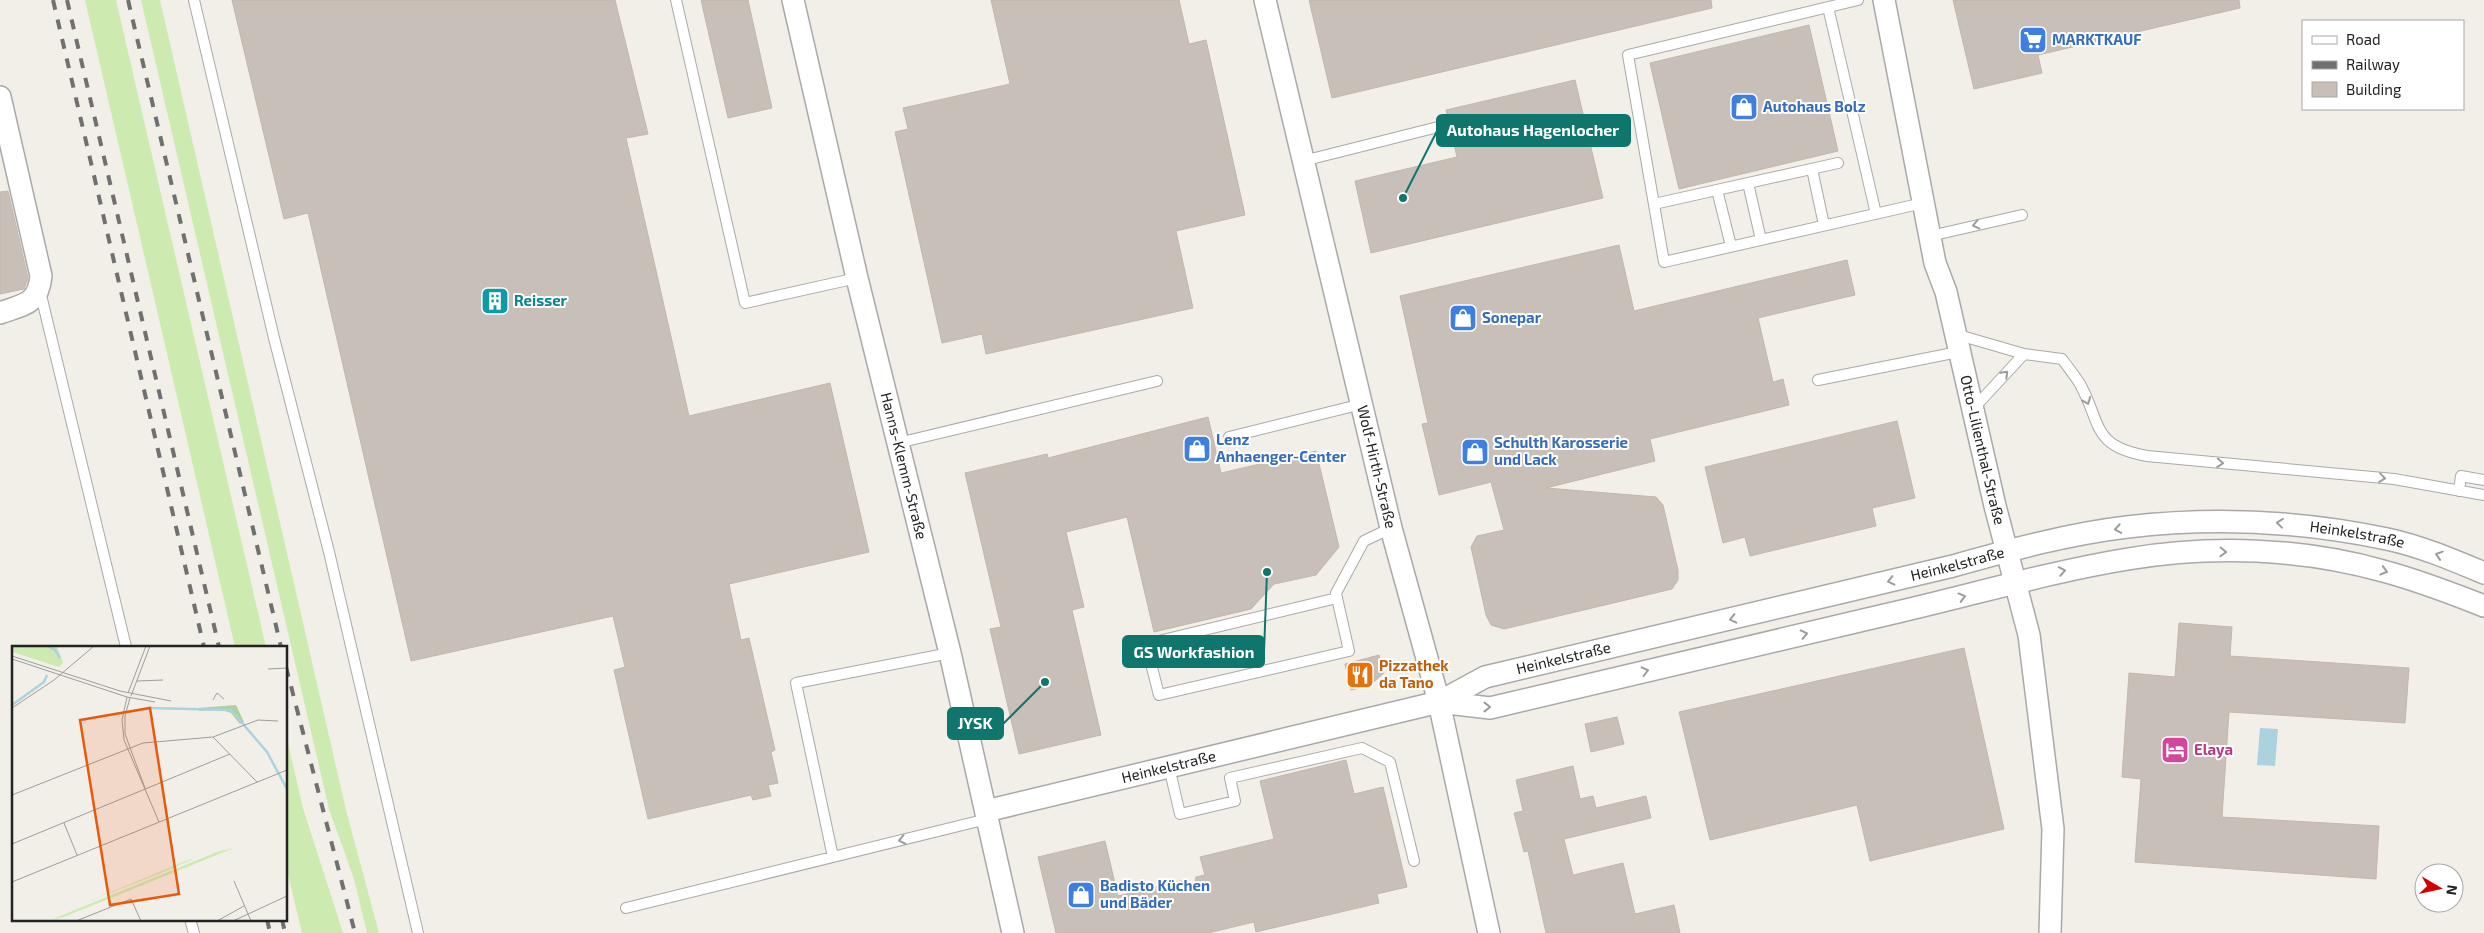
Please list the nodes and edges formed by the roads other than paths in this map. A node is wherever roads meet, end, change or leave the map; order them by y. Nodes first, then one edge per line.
1 (194, 0) edge
2 (676, 0) edge
3 (793, 0) edge
4 (1265, 0) edge
5 (1858, 0) edge
6 (1884, 0) edge
7 (1828, 7) junction
8 (0, 97) edge
9 (1442, 126) dead end
10 (1304, 161) junction
11 (1838, 163) dead end
12 (1812, 169) junction
13 (1748, 183) junction
14 (1717, 190) junction
15 (1923, 203) junction
16 (1654, 204) junction
17 (1876, 214) junction
18 (2022, 215) dead end
19 (1824, 225) junction
20 (1930, 236) junction
21 (1761, 240) junction
22 (1731, 246) junction
23 (857, 278) junction
24 (40, 290) junction
25 (0, 313) edge
26 (1956, 343) junction
27 (2024, 354) junction
28 (1818, 380) dead end
29 (1157, 381) dead end
30 (1362, 404) junction
31 (1972, 410) junction
32 (1229, 437) dead end
33 (898, 443) junction
34 (2484, 480) edge
35 (2459, 491) junction
36 (2484, 495) edge
37 (1391, 528) junction
38 (2006, 551) junction
39 (2484, 573) edge
40 (2015, 583) junction
41 (1337, 598) junction
42 (2484, 606) edge
43 (126, 646) edge
44 (950, 653) junction
45 (1439, 702) junction
46 (1169, 767) junction
47 (987, 815) junction
48 (833, 857) junction
49 (1414, 861) dead end
50 (626, 908) dead end
51 (190, 920) edge
52 (194, 933) edge
53 (418, 933) edge
54 (1013, 933) edge
55 (1489, 933) edge
56 (2050, 933) edge

1 - 53 lane
2 - 23 lane
3 - 23 street, Hanns-Klemm-Straße
4 - 10 street, Wolf-Hirth-Straße
5 - 7 lane
6 - 15 street, Otto-Lilienthal-Straße
7 - 16 lane
7 - 17 lane
8 - 24 street
9 - 10 lane
10 - 30 street, Wolf-Hirth-Straße
11 - 12 lane
12 - 13 lane
12 - 19 lane
13 - 14 lane
13 - 21 lane
14 - 16 lane
14 - 22 lane
15 - 17 lane
15 - 20 street, Otto-Lilienthal-Straße
16 - 22 lane
17 - 19 lane
18 -> 20 lane
19 - 21 lane
20 - 26 street, Otto-Lilienthal-Straße
21 - 22 lane
23 - 33 street, Hanns-Klemm-Straße
24 - 25 street
24 - 43 lane
26 - 27 lane
26 - 28 lane
26 - 31 street, Otto-Lilienthal-Straße
31 -> 27 lane
27 -> 35 lane
29 - 33 lane
30 - 32 lane
30 - 37 street, Wolf-Hirth-Straße
31 - 38 street, Otto-Lilienthal-Straße
33 - 44 street, Hanns-Klemm-Straße
34 - 35 lane
35 - 36 lane
37 - 41 lane
37 - 45 street, Wolf-Hirth-Straße
39 -> 38 street, Heinkelstraße
38 - 40 street, Otto-Lilienthal-Straße
38 -> 45 street, Heinkelstraße
40 -> 42 street, Heinkelstraße
45 -> 40 street, Heinkelstraße
40 - 56 street, Otto-Lilienthal-Straße
41 - 41 lane
44 - 47 street, Hanns-Klemm-Straße
44 - 48 lane
45 - 46 street, Heinkelstraße
45 - 55 street, Wolf-Hirth-Straße
46 - 47 street, Heinkelstraße
46 - 49 lane
47 -> 48 lane
47 - 54 street, Hanns-Klemm-Straße
48 - 50 lane
51 - 52 lane

